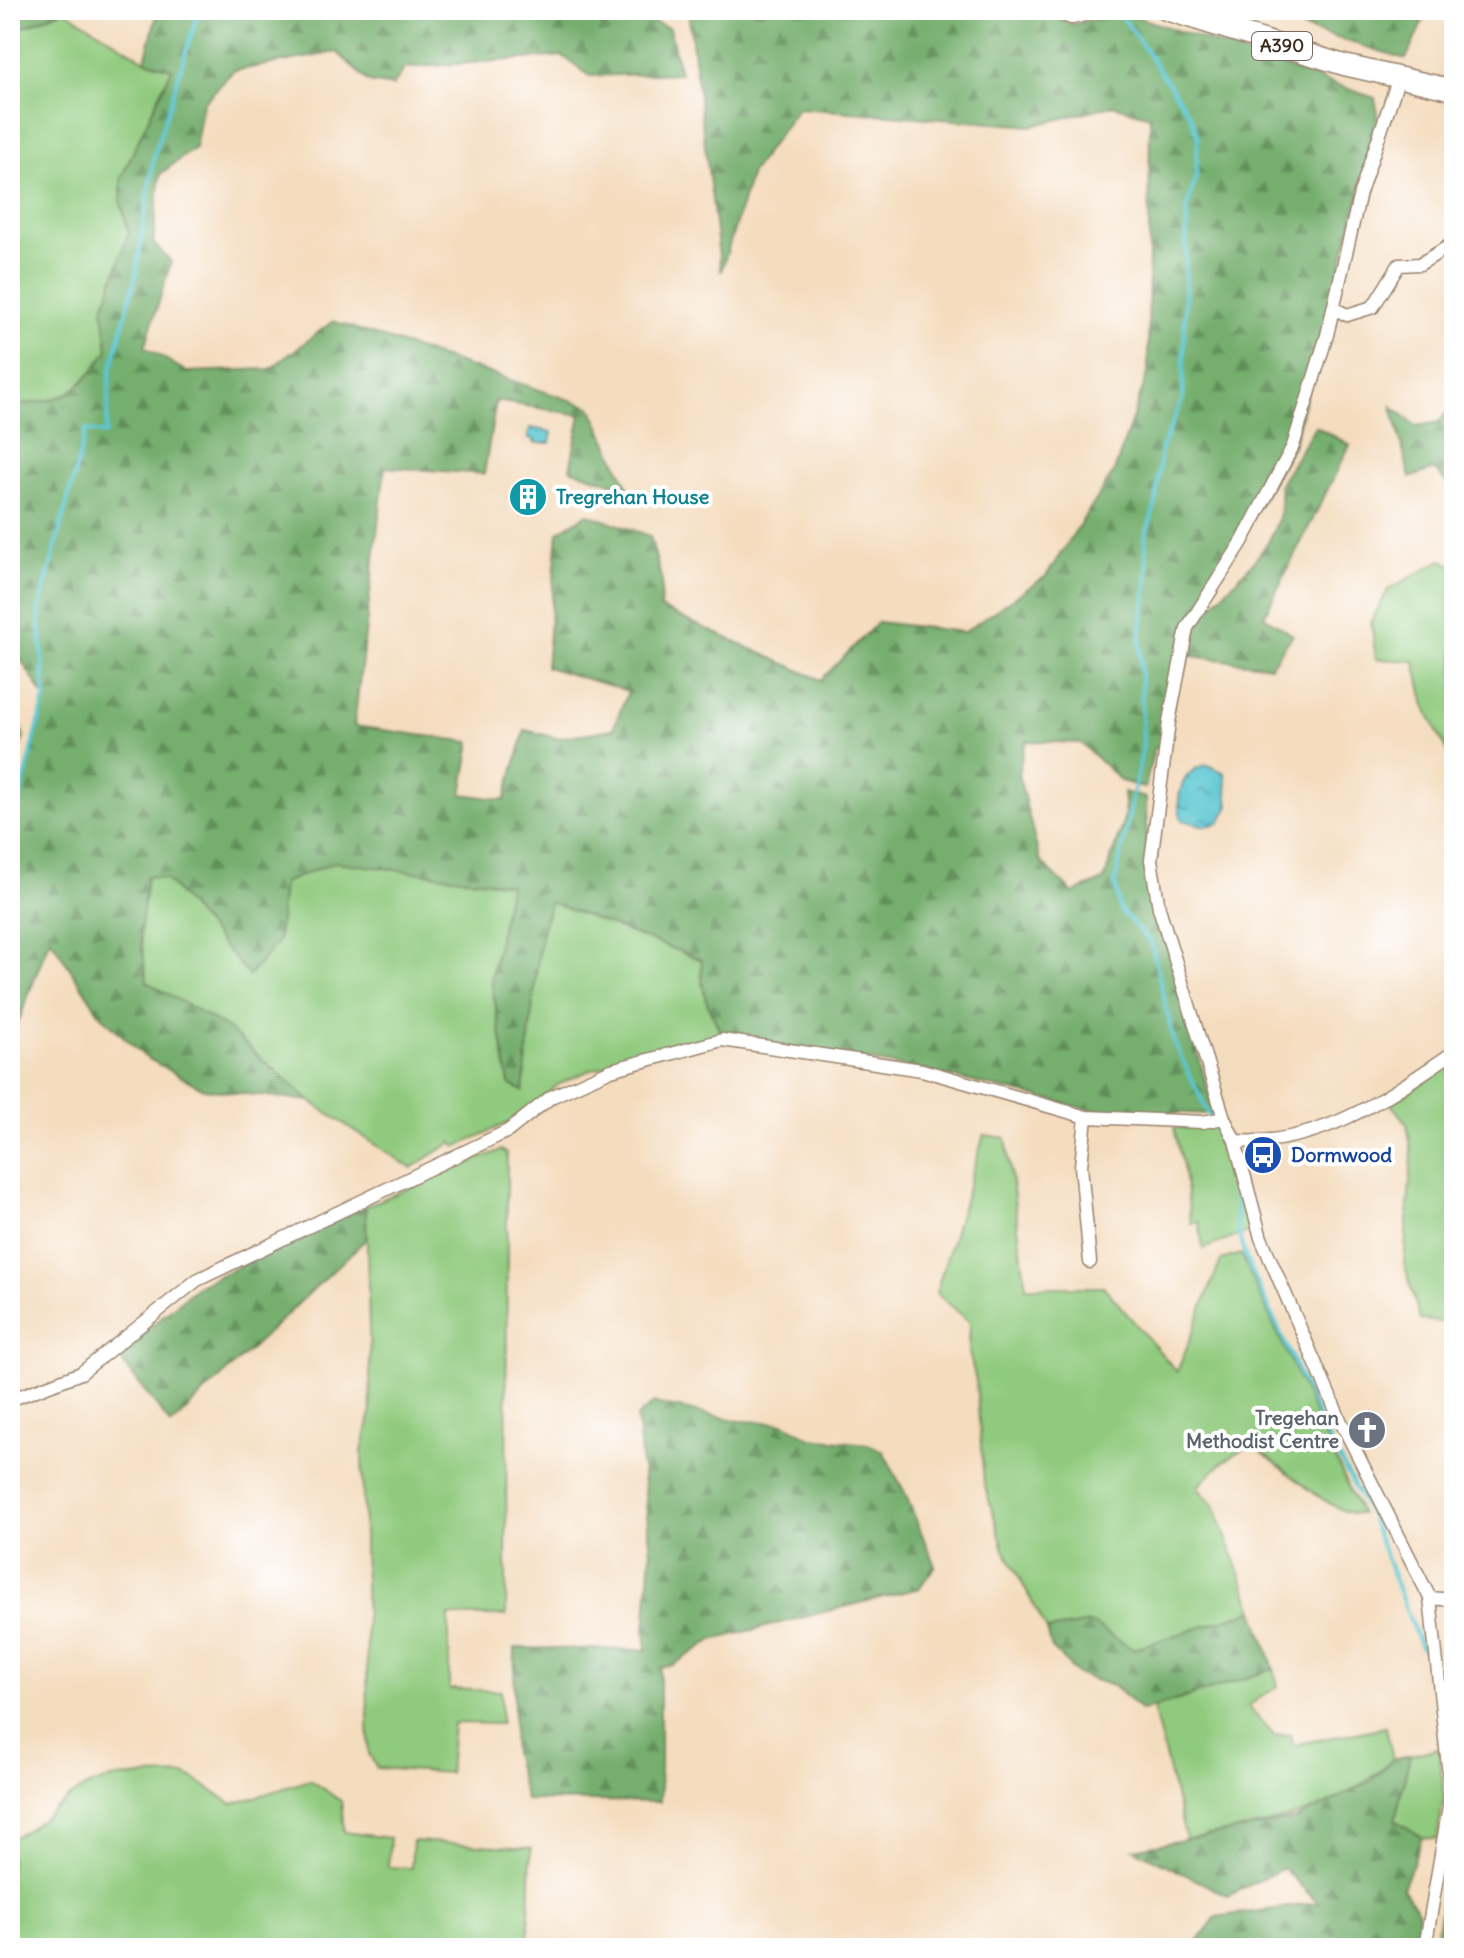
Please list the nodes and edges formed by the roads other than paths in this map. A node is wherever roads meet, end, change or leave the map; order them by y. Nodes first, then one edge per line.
1 (1061, 10) edge
2 (1087, 10) edge
3 (1166, 10) edge
4 (1398, 80) junction
5 (1454, 90) edge
6 (1454, 243) edge
7 (1333, 308) junction
8 (1454, 1052) edge
9 (1086, 1117) junction
10 (1214, 1120) junction
11 (1235, 1141) junction
12 (1090, 1262) dead end
13 (10, 1400) edge
14 (1430, 1598) junction
15 (1454, 1600) edge
16 (1425, 1948) edge

1 - 2 highway
3 - 4 highway, A390
4 - 5 highway, A390
4 - 7 street
6 - 7 street
7 - 10 street
8 - 11 street
9 - 10 street
9 - 12 street
9 - 13 street
10 - 11 street
11 - 14 street
14 - 15 street
14 - 16 street

